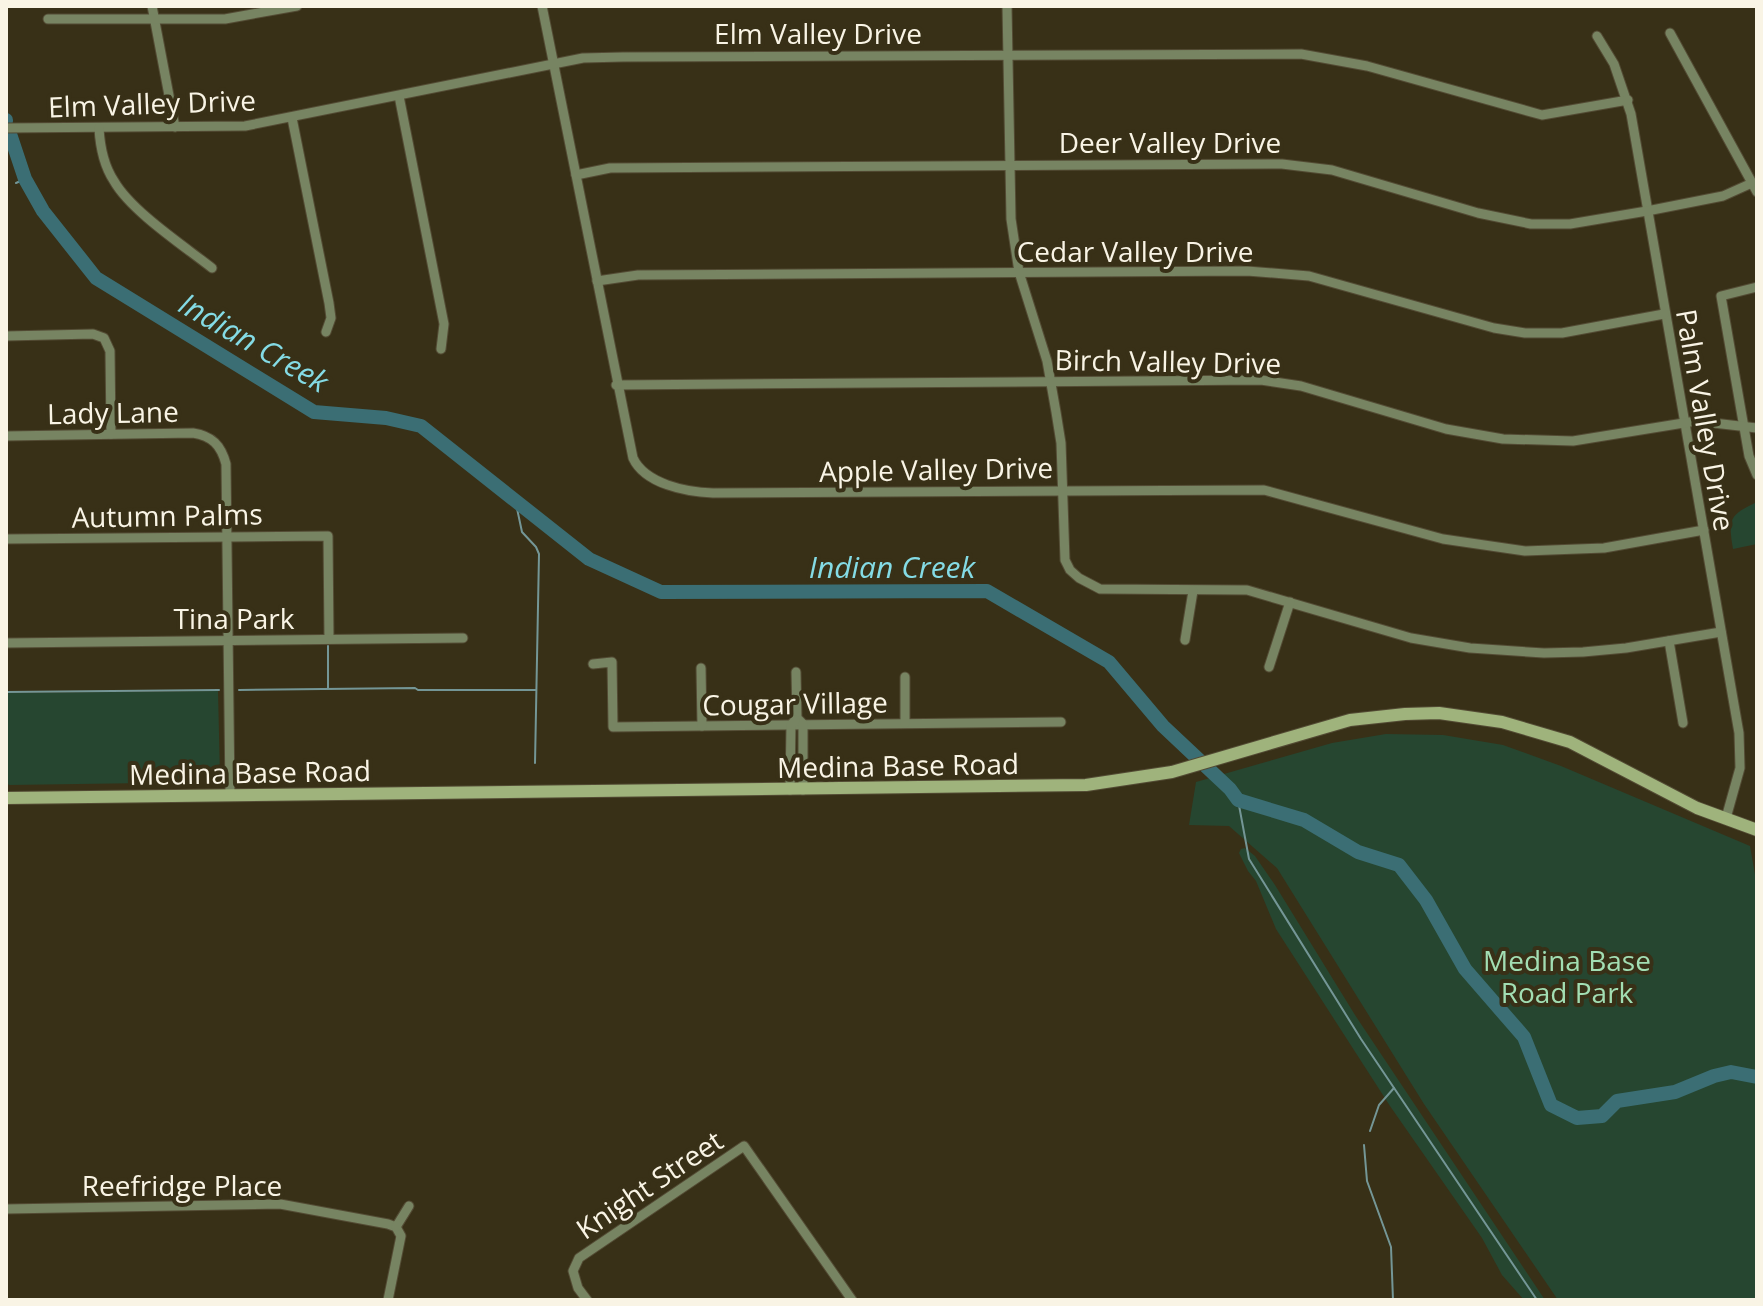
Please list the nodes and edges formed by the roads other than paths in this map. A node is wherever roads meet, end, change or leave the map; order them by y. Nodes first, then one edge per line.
1 (152, 6) edge
2 (297, 6) edge
3 (542, 6) edge
4 (1007, 6) edge
5 (48, 19) dead end
6 (154, 19) junction
7 (1670, 33) dead end
8 (1597, 36) dead end
9 (1008, 54) junction
10 (554, 64) junction
11 (399, 96) junction
12 (1628, 100) junction
13 (292, 118) junction
14 (175, 127) junction
15 (6, 128) edge
16 (99, 128) junction
17 (1009, 163) junction
18 (576, 175) junction
19 (1755, 188) edge
20 (1647, 211) junction
21 (212, 268) dead end
22 (1019, 272) junction
23 (597, 281) junction
24 (1757, 287) edge
25 (1664, 314) junction
26 (326, 332) dead end
27 (6, 336) edge
28 (441, 349) dead end
29 (1051, 381) junction
30 (616, 385) junction
31 (1683, 422) junction
32 (1745, 428) junction
33 (1757, 428) edge
34 (111, 434) junction
35 (6, 436) edge
36 (1757, 475) edge
37 (1062, 490) junction
38 (1704, 530) junction
39 (227, 537) junction
40 (6, 539) edge
41 (1193, 591) junction
42 (1290, 602) junction
43 (1721, 632) junction
44 (463, 638) dead end
45 (228, 639) junction
46 (329, 639) junction
47 (1185, 640) dead end
48 (1669, 641) junction
49 (6, 643) edge
50 (593, 664) dead end
51 (1269, 667) dead end
52 (701, 668) dead end
53 (796, 672) dead end
54 (905, 677) dead end
55 (797, 722) junction
56 (1061, 722) dead end
57 (905, 723) junction
58 (1683, 723) dead end
59 (702, 726) junction
60 (797, 790) junction
61 (230, 796) junction
62 (6, 798) edge
63 (1726, 818) junction
64 (1757, 830) edge
65 (409, 1206) dead end
66 (6, 1209) edge
67 (396, 1227) junction
68 (388, 1300) edge
69 (587, 1300) edge
70 (852, 1300) edge

1 - 6 street
2 - 6 street
3 - 10 street, Apple Valley Drive
4 - 9 street
5 - 6 street
6 - 14 street
7 - 19 street
8 - 12 street, Palm Valley Drive
9 - 10 street, Elm Valley Drive
9 - 12 street, Elm Valley Drive
9 - 17 street
10 - 11 street, Elm Valley Drive
10 - 18 street, Apple Valley Drive
11 - 13 street, Elm Valley Drive
11 - 28 street
12 - 20 street, Palm Valley Drive
13 - 14 street, Elm Valley Drive
13 - 26 street
14 - 16 street, Elm Valley Drive
15 - 16 street, Elm Valley Drive
16 - 21 street
17 - 18 street, Deer Valley Drive
17 - 20 street, Deer Valley Drive
17 - 22 street
18 - 23 street, Apple Valley Drive
19 - 20 street, Deer Valley Drive
20 - 25 street, Palm Valley Drive
22 - 23 street, Cedar Valley Drive
22 - 25 street, Cedar Valley Drive
22 - 29 street
23 - 30 street, Apple Valley Drive
24 - 32 street
25 - 31 street, Palm Valley Drive
27 - 34 street
29 - 30 street, Birch Valley Drive
29 - 31 street, Birch Valley Drive
29 - 37 street
30 - 37 street, Apple Valley Drive
31 - 32 street, Birch Valley Drive
31 - 38 street, Palm Valley Drive
32 - 33 street, Birch Valley Drive
32 - 36 street
34 - 35 street, Lady Lane
34 - 39 street, Lady Lane
37 - 38 street, Apple Valley Drive
37 - 41 street
38 - 43 street, Palm Valley Drive
39 - 40 street, Autumn Palms
39 - 45 street
39 - 46 street, Autumn Palms
41 - 42 street
41 - 47 street
42 - 48 street
42 - 51 street
43 - 48 street
43 - 63 street, Palm Valley Drive
44 - 46 street, Tina Park
45 - 46 street, Tina Park
45 - 49 street, Tina Park
45 - 61 street
48 - 58 street
50 - 59 street, Cougar Village
52 - 59 street
53 - 55 street
54 - 57 street
55 - 57 street, Cougar Village
55 - 59 street, Cougar Village
55 - 60 street
56 - 57 street, Cougar Village
60 - 61 street, Medina Base Road
60 - 63 street, Medina Base Road
61 - 62 street, Medina Base Road
63 - 64 street, Medina Base Road
65 - 67 street
66 - 67 street, Reefridge Place
67 - 68 street
69 - 70 street, Knight Street

